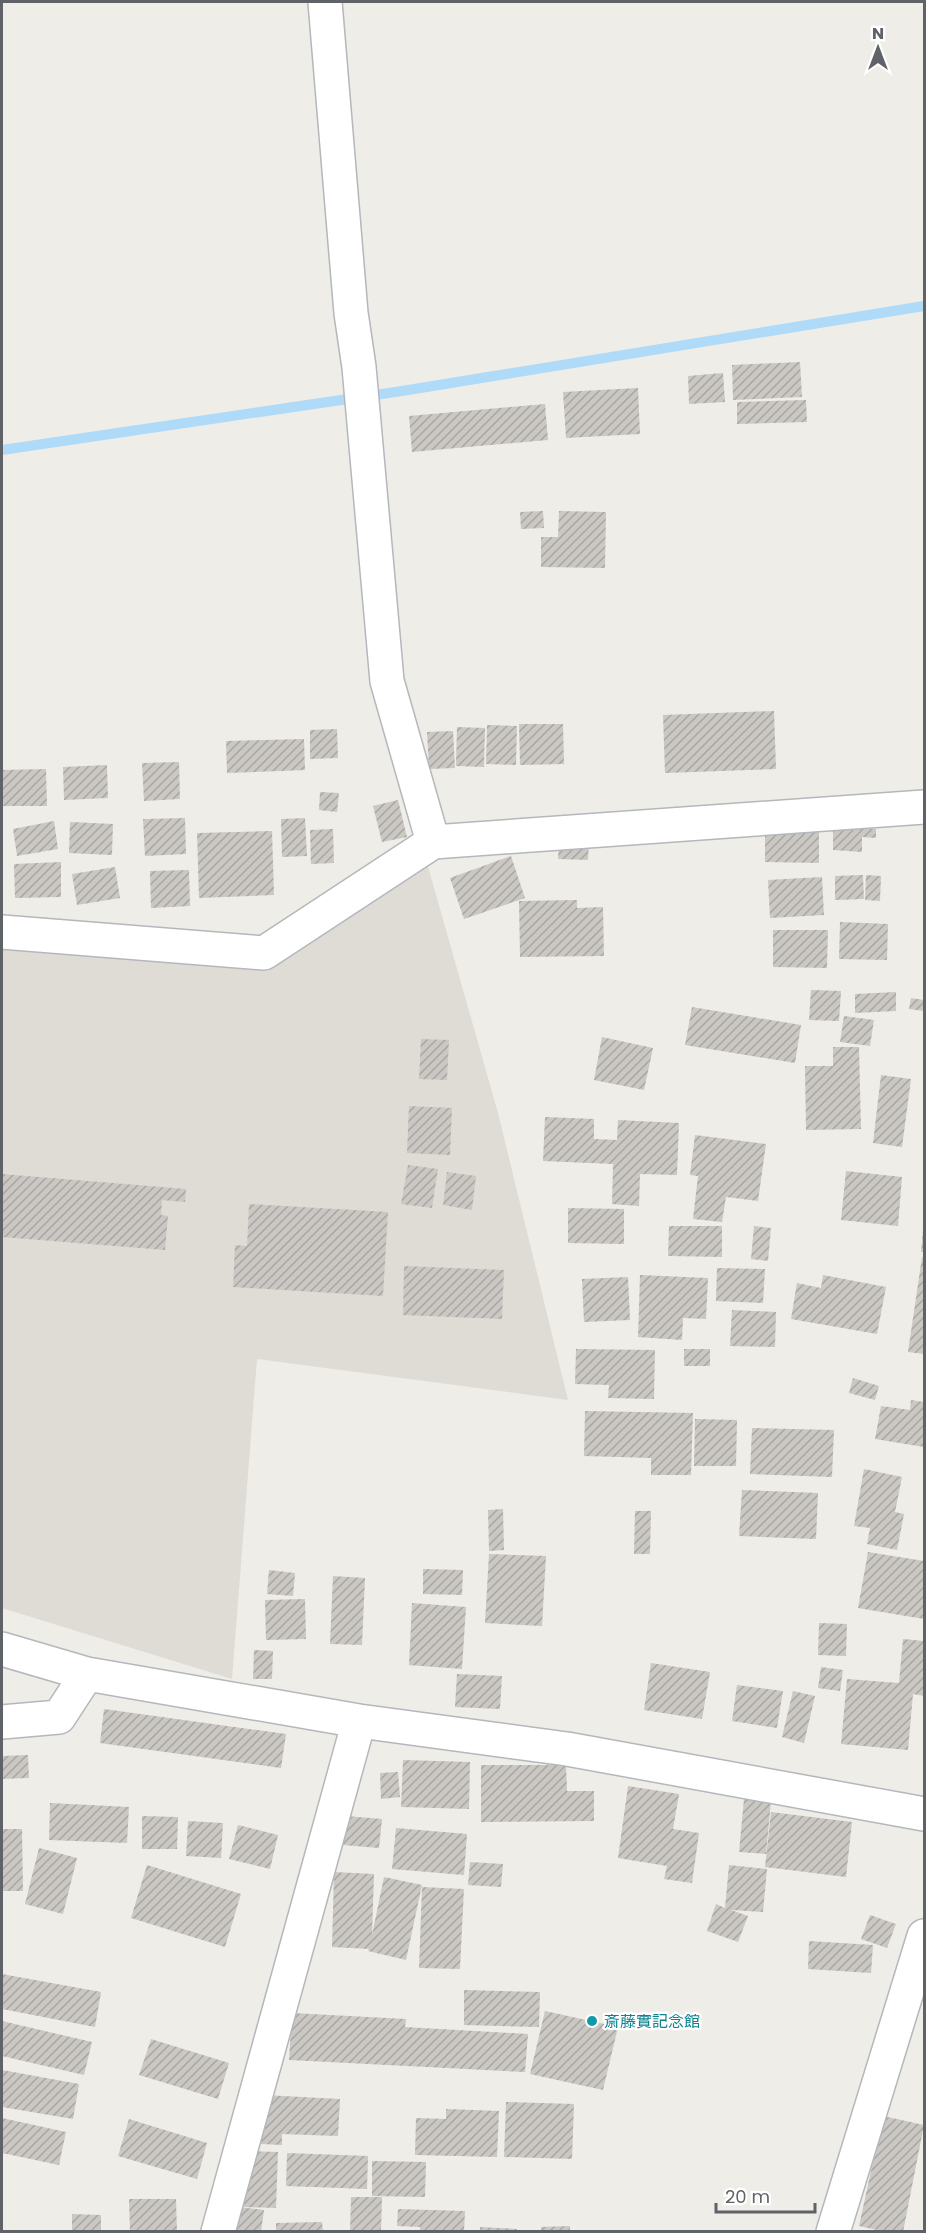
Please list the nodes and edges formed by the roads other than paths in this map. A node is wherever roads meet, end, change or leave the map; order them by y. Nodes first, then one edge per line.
1 (325, 2) edge
2 (924, 807) edge
3 (433, 842) junction
4 (2, 932) edge
5 (2, 1649) edge
6 (87, 1674) junction
7 (359, 1721) junction
8 (2, 1722) edge
9 (924, 1814) edge
10 (924, 1936) edge
11 (218, 2232) edge
12 (832, 2232) edge

1 - 3 street
2 - 3 street
3 - 4 street
5 - 6 street
6 - 7 street
6 - 8 street
7 - 9 street
7 - 11 street
10 - 12 street

